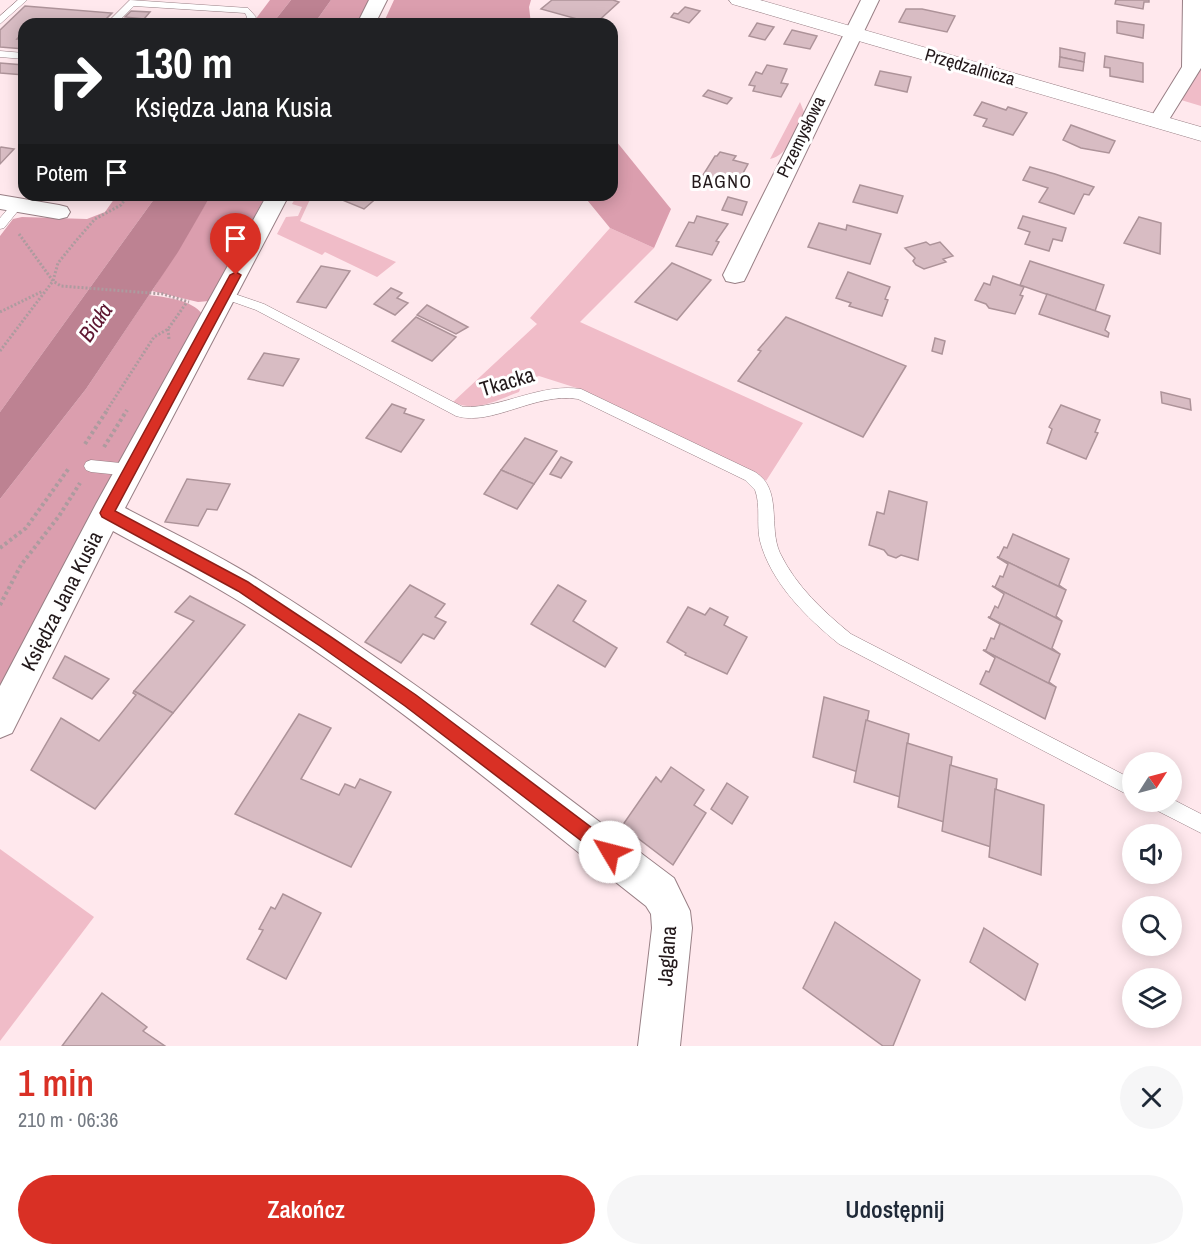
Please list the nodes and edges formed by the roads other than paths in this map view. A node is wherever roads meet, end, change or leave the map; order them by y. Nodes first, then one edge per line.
1 (23, 0) edge
2 (378, 0) edge
3 (739, 0) edge
4 (870, 0) edge
5 (1192, 0) edge
6 (134, 1) edge
7 (117, 18) edge
8 (251, 18) edge
9 (369, 18) edge
10 (0, 21) edge
11 (854, 34) junction
12 (0, 54) edge
13 (18, 56) edge
14 (1158, 122) junction
15 (1201, 134) edge
16 (275, 201) edge
17 (8, 204) edge
18 (59, 212) dead end
19 (0, 225) edge
20 (735, 275) dead end
21 (226, 295) junction
22 (91, 466) road end
23 (130, 470) junction
24 (107, 513) junction
25 (0, 721) edge
26 (1122, 784) edge
27 (1178, 812) edge
28 (1201, 824) edge
29 (659, 1046) edge

1 - 10 lane
2 - 9 street
3 - 11 street, Przędzalnicza
4 - 11 street, Przemysłowa
5 - 14 street
6 - 7 lane
6 - 8 lane
11 - 14 street, Przędzalnicza
11 - 20 street, Przemysłowa
12 - 13 lane
14 - 15 street, Przędzalnicza
16 - 21 street, Księdza Jana Kusia
17 - 18 street
17 - 19 lane
21 - 23 street, Księdza Jana Kusia
21 - 26 lane, Tkacka
22 - 23 lane
23 - 24 street, Księdza Jana Kusia
24 - 25 street, Księdza Jana Kusia
24 - 29 street, Jaglana
27 - 28 lane

